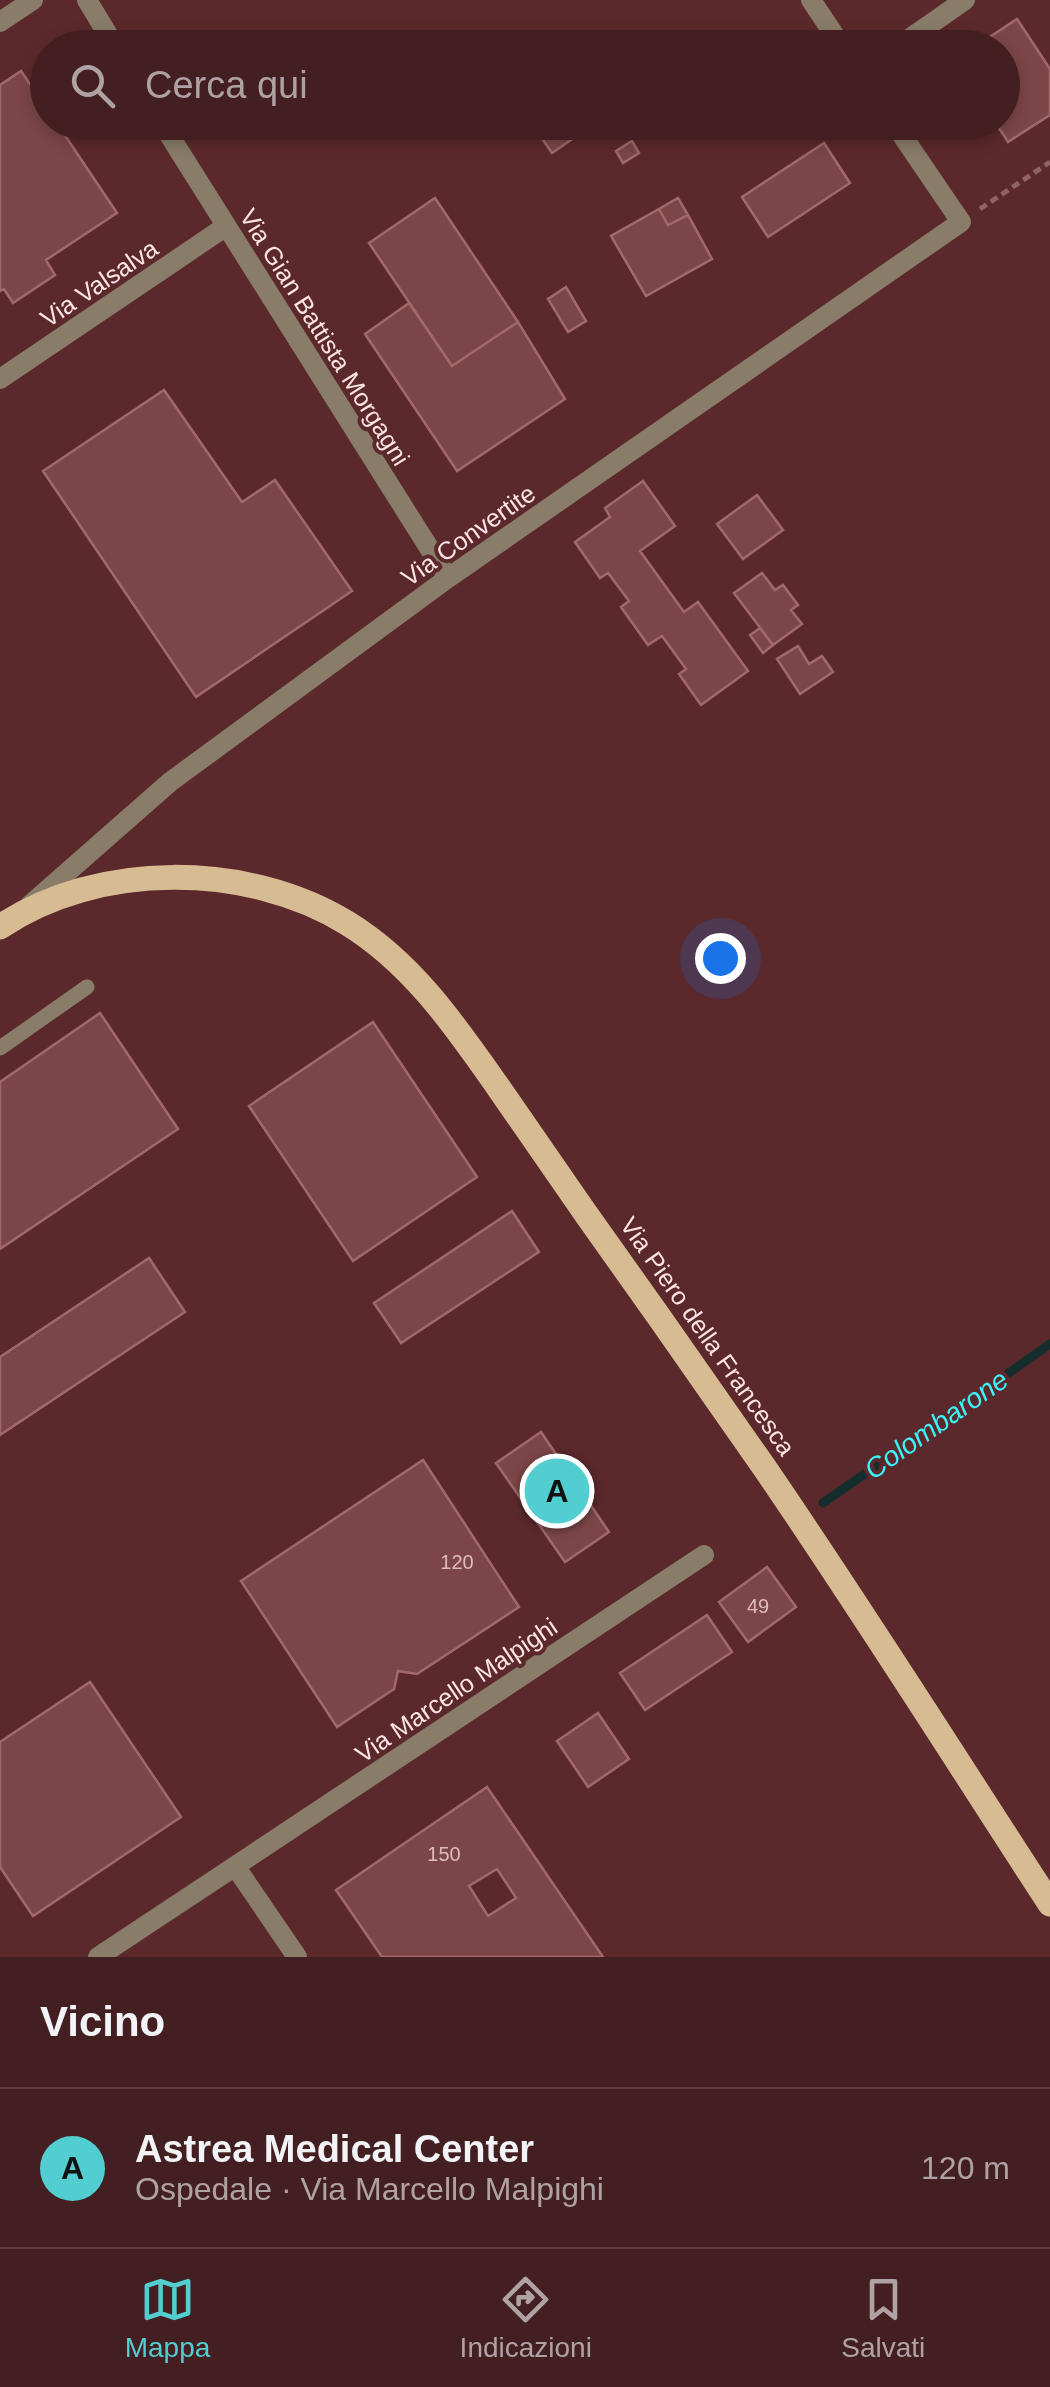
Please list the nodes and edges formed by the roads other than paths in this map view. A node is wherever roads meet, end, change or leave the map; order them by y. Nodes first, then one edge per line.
1 (34, 0) edge
2 (87, 0) edge
3 (810, 0) edge
4 (965, 0) edge
5 (0, 22) edge
6 (105, 30) edge
7 (830, 30) edge
8 (922, 30) edge
9 (173, 140) edge
10 (906, 140) edge
11 (225, 227) junction
12 (0, 379) edge
13 (448, 578) junction
14 (11, 920) edge
15 (86, 987) dead end
16 (0, 1048) edge
17 (704, 1555) dead end
18 (235, 1866) junction
19 (1050, 1904) edge
20 (98, 1957) edge
21 (297, 1957) edge

1 - 5 street
2 - 6 street
3 - 7 street
4 - 8 street
9 - 11 street, Via Gian Battista Morgagni
10 - 13 street, Via Convertite
11 - 12 street, Via Valsalva
11 - 13 street, Via Gian Battista Morgagni
13 - 14 street, Via Convertite
14 - 19 main road, Via Piero della Francesca
15 - 16 lane
17 - 18 street, Via Marcello Malpighi
18 - 20 street, Via Marcello Malpighi
18 - 21 street

